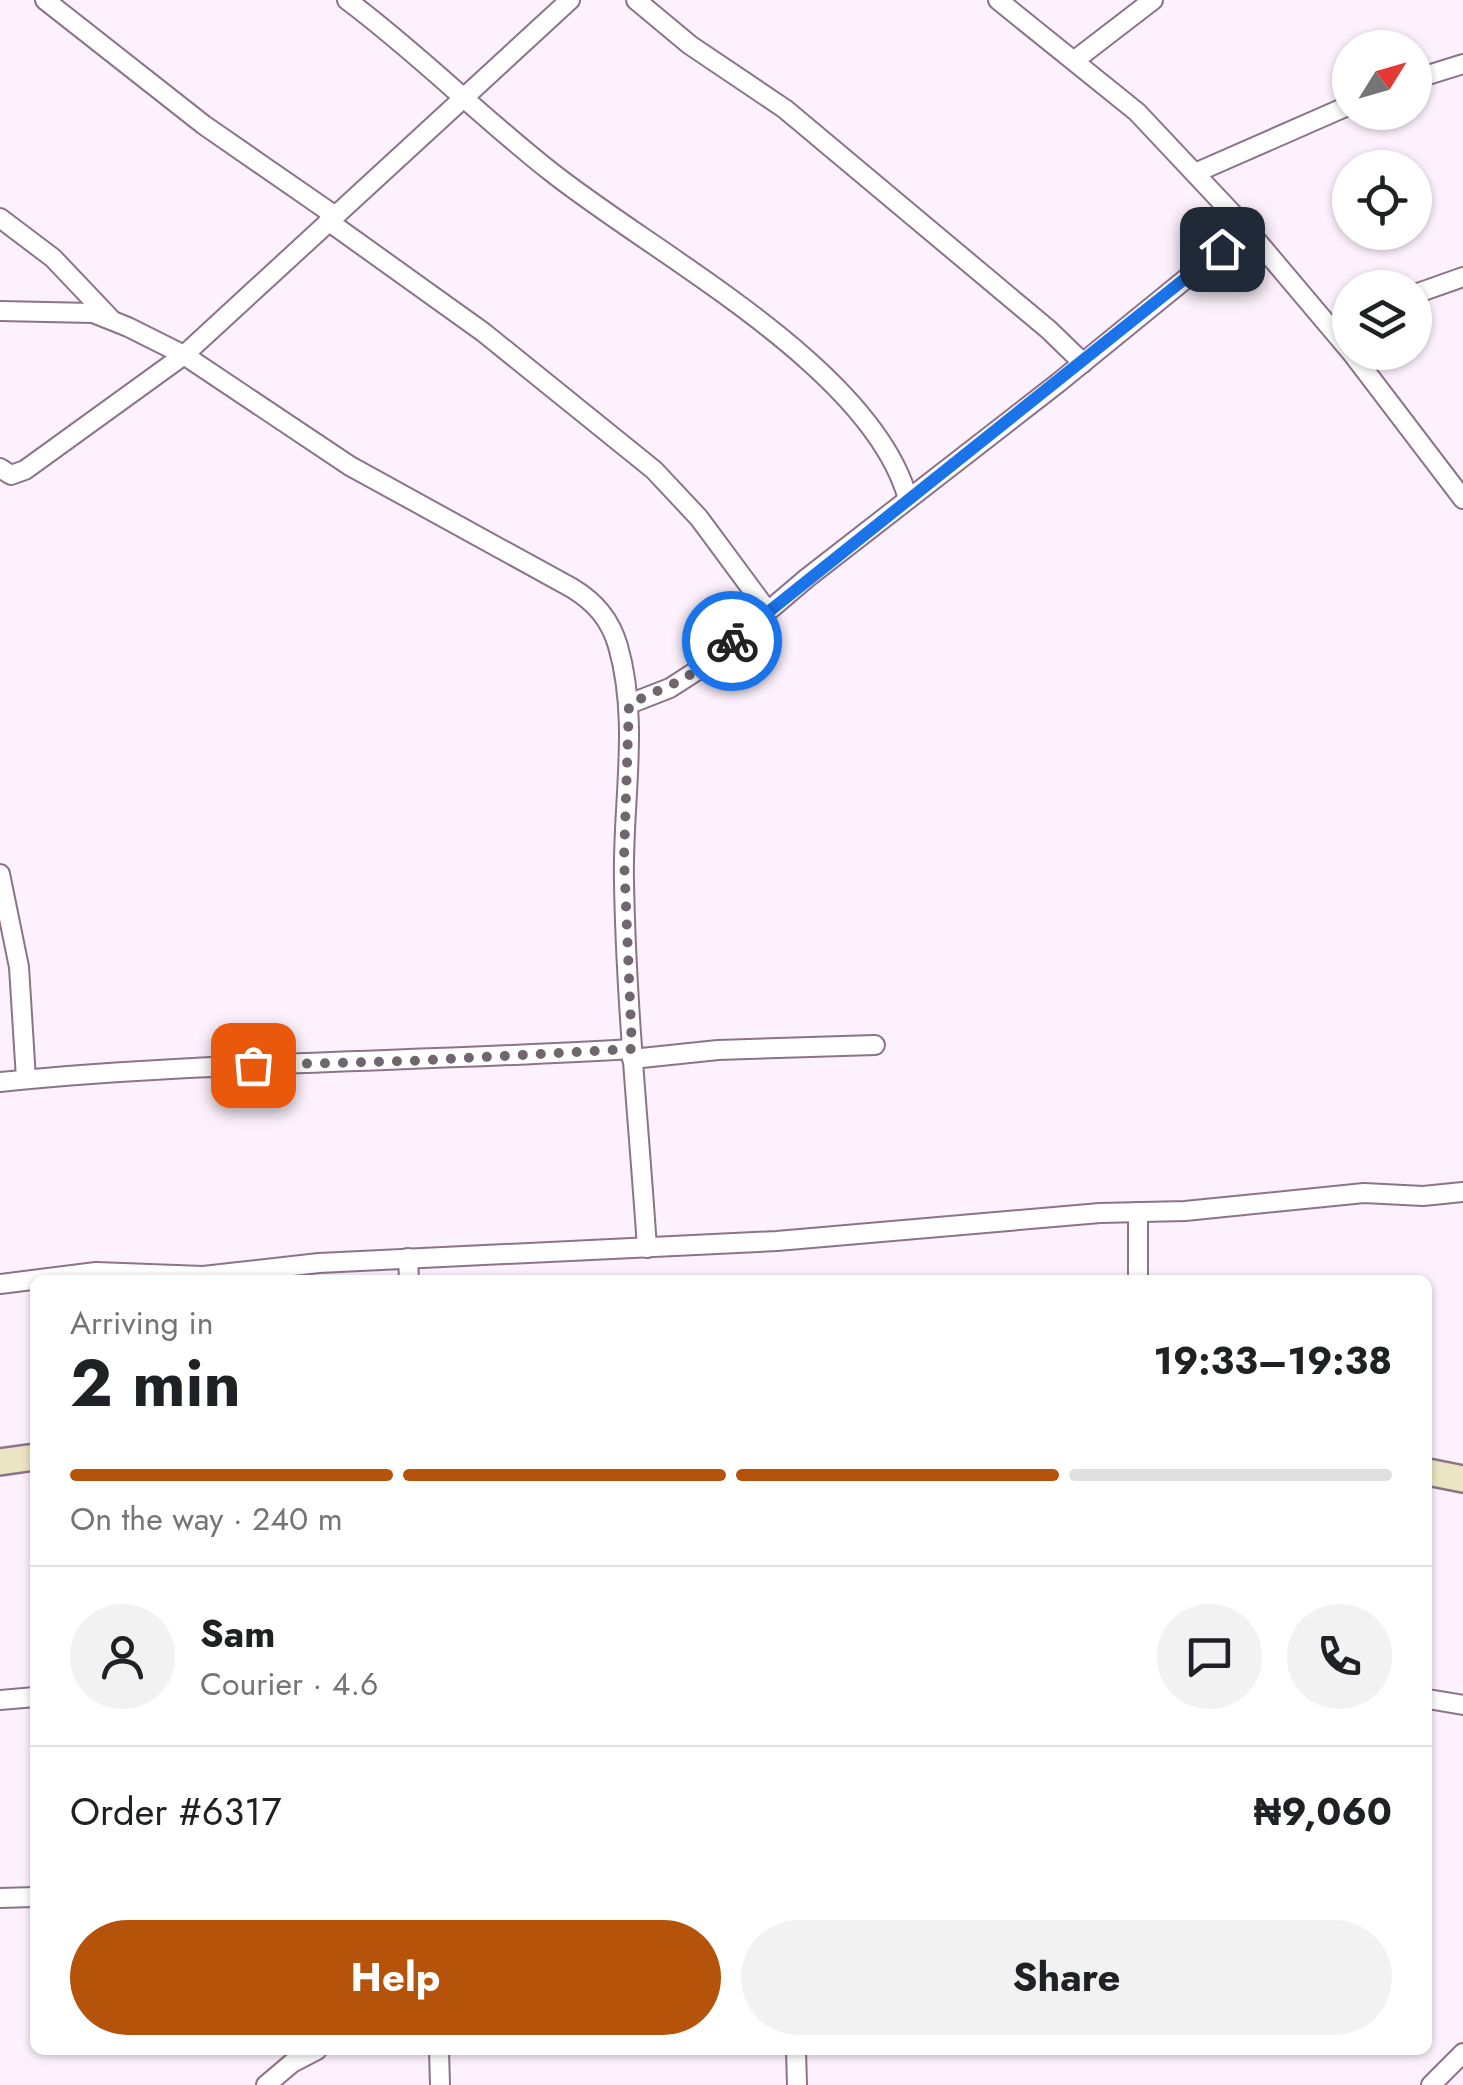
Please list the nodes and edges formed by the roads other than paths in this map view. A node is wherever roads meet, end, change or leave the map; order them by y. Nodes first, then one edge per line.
1 (45, 0) edge
2 (347, 0) edge
3 (570, 0) edge
4 (636, 0) edge
5 (998, 0) edge
6 (1153, 0) edge
7 (1076, 60) junction
8 (1463, 64) edge
9 (1432, 74) edge
10 (465, 97) junction
11 (1332, 113) edge
12 (1196, 173) junction
13 (0, 218) edge
14 (331, 218) junction
15 (1247, 229) junction
16 (1463, 277) edge
17 (1432, 288) edge
18 (0, 311) edge
19 (111, 319) junction
20 (1332, 326) edge
21 (184, 355) junction
22 (1083, 363) junction
23 (1369, 370) edge
24 (0, 468) edge
25 (1457, 481) edge
26 (908, 499) junction
27 (1463, 499) edge
28 (767, 610) junction
29 (629, 704) junction
30 (0, 874) edge
31 (875, 1045) dead end
32 (632, 1054) junction
33 (26, 1079) junction
34 (0, 1082) edge
35 (1463, 1192) edge
36 (1138, 1212) junction
37 (648, 1248) junction
38 (408, 1258) junction
39 (72, 1275) edge
40 (176, 1275) edge
41 (211, 1275) edge
42 (409, 1275) edge
43 (1138, 1275) edge
44 (30, 1280) edge
45 (0, 1284) edge
46 (30, 1458) edge
47 (0, 1462) edge
48 (1432, 1473) edge
49 (1463, 1479) edge
50 (30, 1697) edge
51 (1432, 1699) edge
52 (0, 1700) edge
53 (1463, 1705) edge
54 (30, 1897) edge
55 (0, 1898) edge
56 (1463, 2053) edge
57 (308, 2055) edge
58 (440, 2055) edge
59 (796, 2055) edge
60 (266, 2085) edge
61 (440, 2085) edge
62 (797, 2085) edge
63 (1431, 2085) edge

1 - 14 street
2 - 10 street
3 - 10 street
4 - 22 street
5 - 7 street
6 - 7 street
7 - 12 street
8 - 9 street
10 - 14 street
10 - 26 street
11 - 12 street
12 - 15 street
13 - 19 street
14 - 21 street
14 - 28 street
15 - 20 street
15 - 22 street
16 - 17 street
18 - 19 street
19 - 21 street
21 - 24 street
21 - 29 street
22 - 26 street
23 - 25 street
25 - 27 street
26 - 28 street
28 - 29 street
29 - 32 street
30 - 33 street
31 - 32 street
32 - 33 street
32 - 37 street
33 - 34 street
35 - 36 street
36 - 37 street
36 - 43 street
37 - 38 street
38 - 41 street
38 - 42 street
39 - 40 street
44 - 45 street
46 - 47 main road
48 - 49 main road
50 - 52 street
51 - 53 street
54 - 55 street
56 - 63 street
57 - 60 street
58 - 61 street
59 - 62 street

